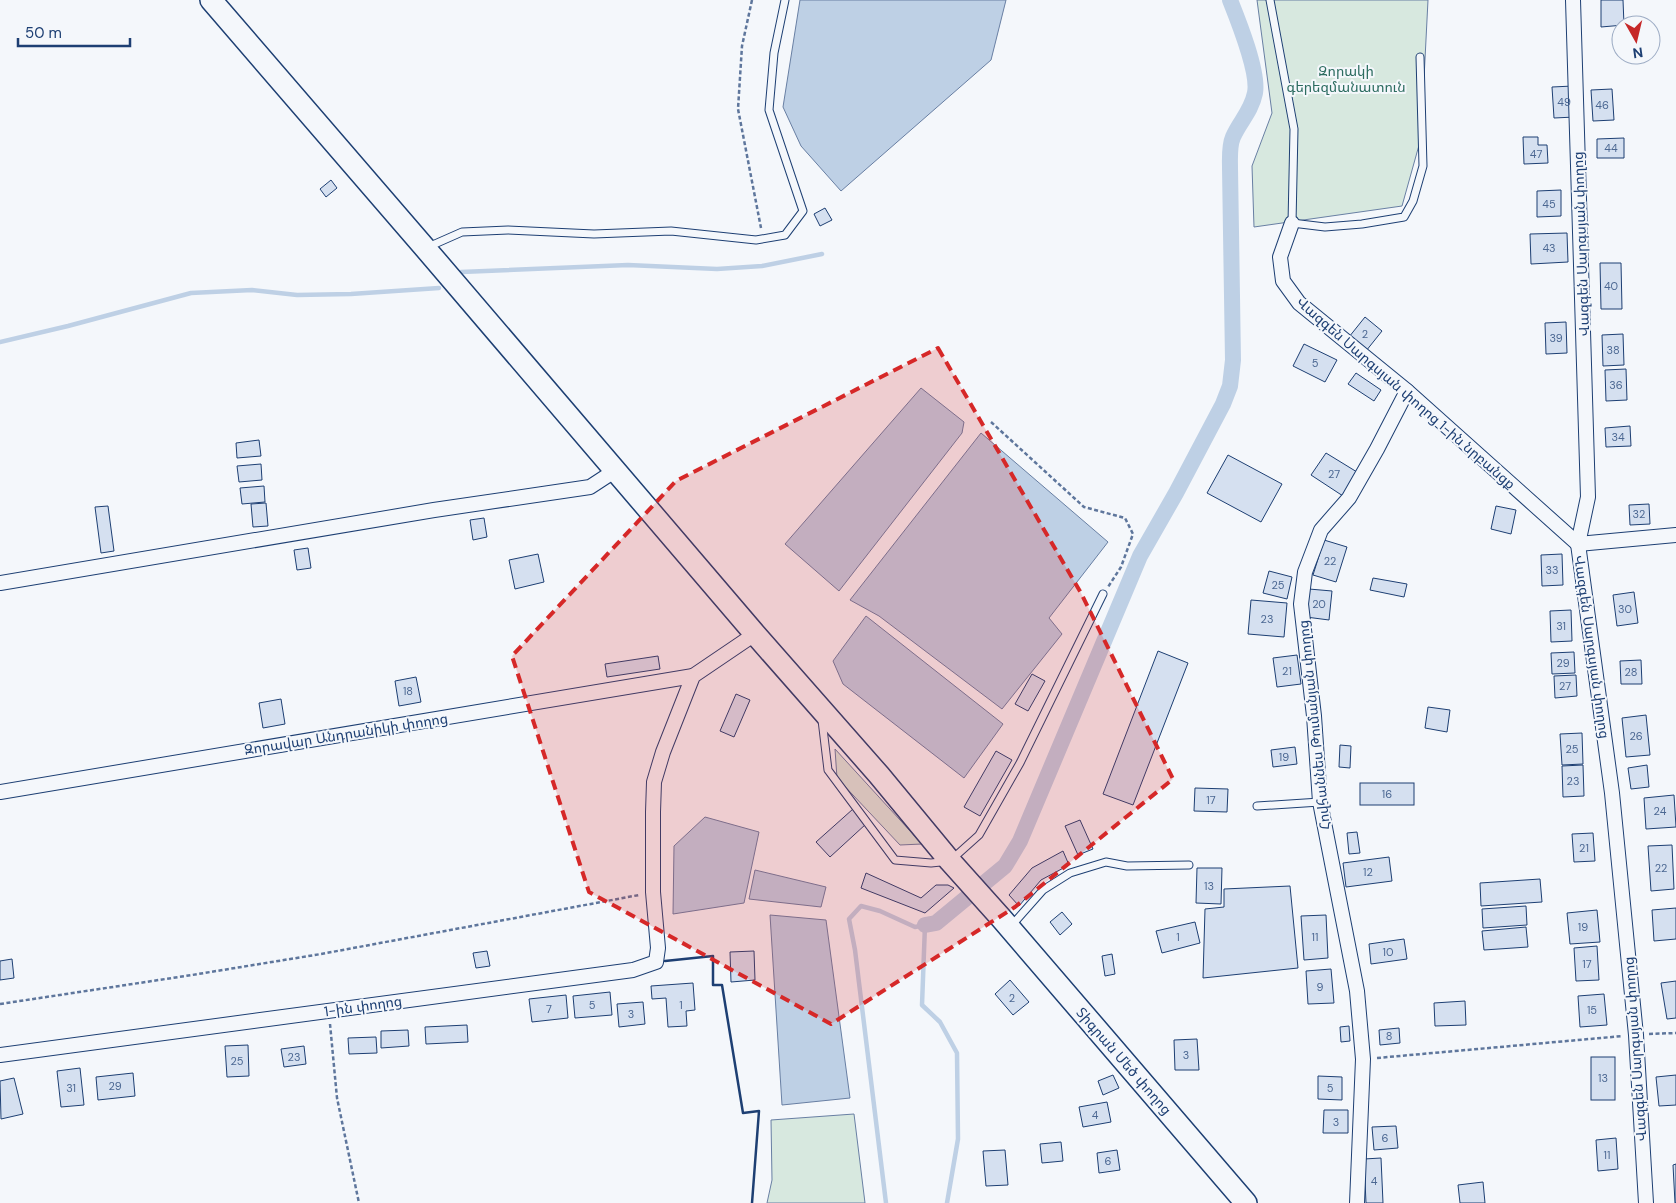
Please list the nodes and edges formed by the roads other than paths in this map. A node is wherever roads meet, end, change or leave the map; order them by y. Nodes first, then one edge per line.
1 (211, 0) edge
2 (785, 0) edge
3 (1270, 0) edge
4 (1573, 0) edge
5 (1420, 56) dead end
6 (1292, 223) junction
7 (426, 248) junction
8 (1407, 391) junction
9 (616, 470) junction
10 (1676, 535) edge
11 (1578, 544) junction
12 (0, 583) edge
13 (1103, 594) road end
14 (755, 634) junction
15 (692, 676) junction
16 (821, 707) junction
17 (0, 792) edge
18 (1320, 802) junction
19 (1257, 806) dead end
20 (1189, 865) dead end
21 (956, 868) junction
22 (1006, 923) junction
23 (0, 1055) edge
24 (1246, 1203) edge
25 (1357, 1203) edge
26 (1646, 1203) edge

1 - 7 main road, Տիգրան Մեծ փողոց
2 - 7 lane
3 - 6 lane
4 - 11 street, Վազգեն Սարգսյան փողոց
5 - 6 lane
6 - 8 street, Վազգեն Սարգսյան փողոց 1-ին նրբանցք
7 - 9 main road, Տիգրան Մեծ փողոց
8 - 11 street, Վազգեն Սարգսյան փողոց 1-ին նրբանցք
8 - 18 street, Հովհաննես Թումանյան փողոց
9 - 12 street
9 - 14 main road, Տիգրան Մեծ փողոց
10 - 11 street
11 - 26 street, Վազգեն Սարգսյան փողոց
13 - 21 lane
14 - 15 street
14 - 16 main road, Տիգրան Մեծ փողոց
15 - 17 street, Զորավար Անդրանիկի փողոց
15 - 23 street, 1-ին փողոց
16 - 21 main road, Տիգրան Մեծ փողոց
16 - 21 lane
18 - 19 lane
18 - 25 street, Հովհաննես Թումանյան փողոց
20 - 22 lane
21 - 22 main road, Տիգրան Մեծ փողոց
22 - 24 main road, Տիգրան Մեծ փողոց

